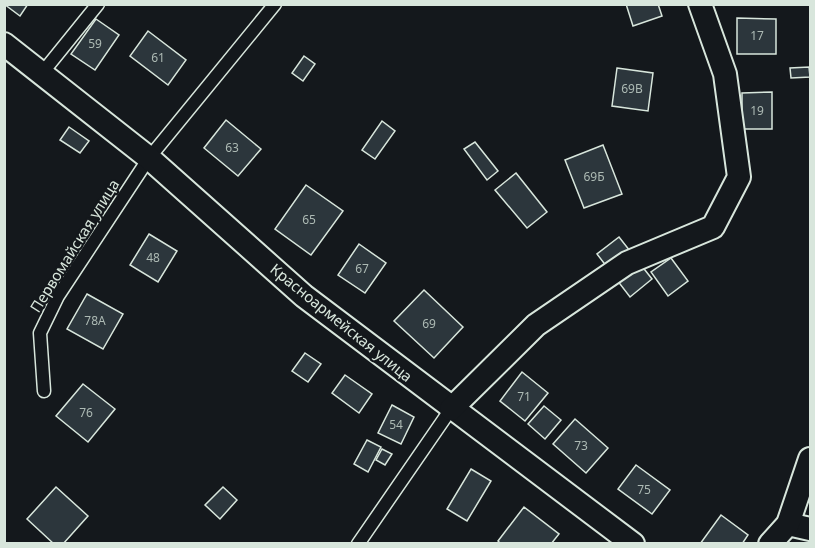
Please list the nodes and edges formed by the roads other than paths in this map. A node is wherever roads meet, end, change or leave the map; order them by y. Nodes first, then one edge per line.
1 (98, 4) edge
2 (275, 4) edge
3 (700, 4) edge
4 (4, 44) edge
5 (43, 72) junction
6 (149, 158) junction
7 (44, 391) dead end
8 (451, 409) junction
9 (810, 459) edge
10 (800, 526) edge
11 (358, 543) edge
12 (633, 543) edge
13 (770, 543) edge

1 - 5 lane
2 - 6 lane, Первомайская улица
3 - 8 street
4 - 5 street, Красноармейская улица
5 - 6 street, Красноармейская улица
6 - 7 lane, Первомайская улица
6 - 8 street, Красноармейская улица
8 - 11 lane
8 - 12 street, Красноармейская улица
9 - 10 street
10 - 13 street

